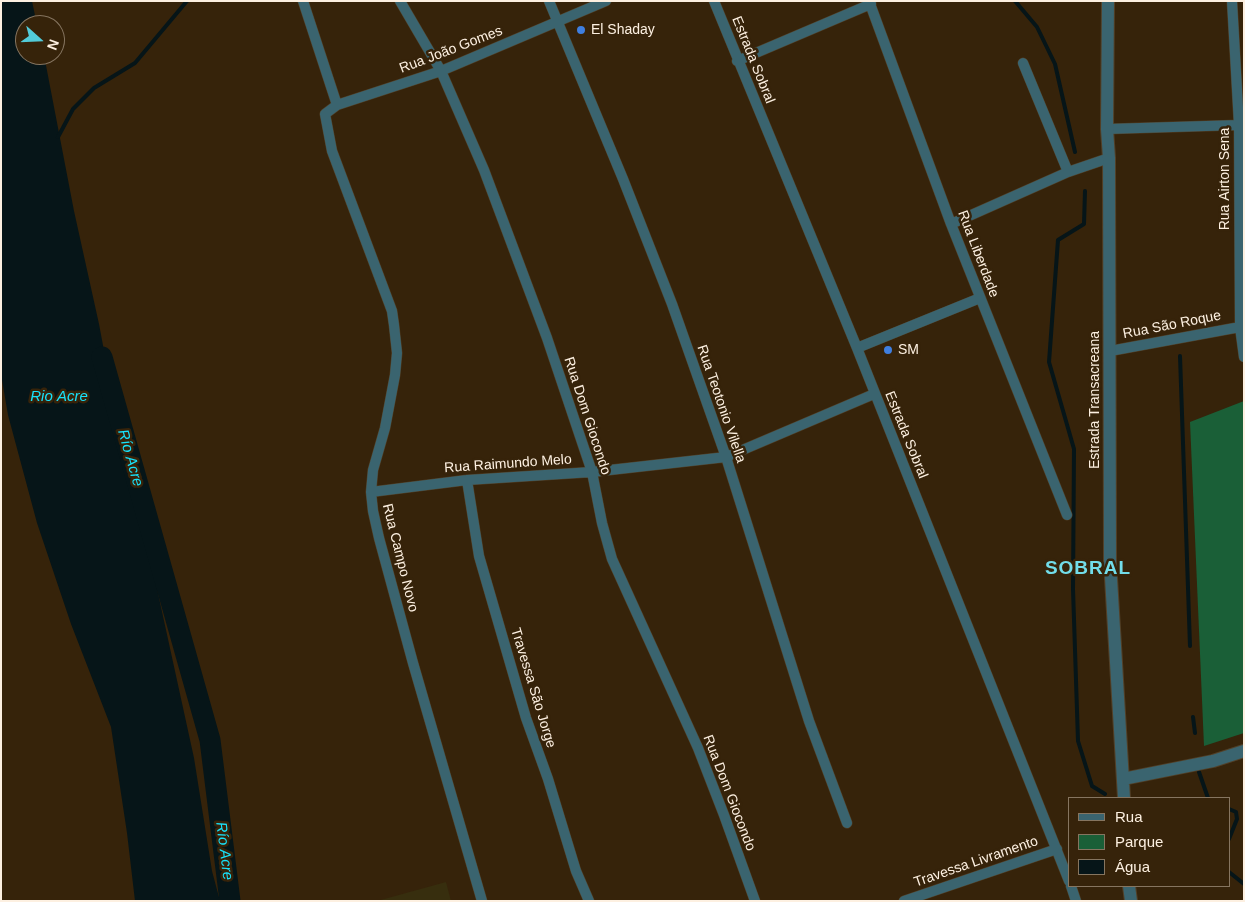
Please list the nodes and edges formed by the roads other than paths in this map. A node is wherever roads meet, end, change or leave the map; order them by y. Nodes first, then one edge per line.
1 (303, 1) edge
2 (400, 1) edge
3 (549, 1) edge
4 (606, 1) edge
5 (714, 1) edge
6 (1108, 1) edge
7 (1232, 1) edge
8 (870, 3) edge
9 (558, 22) junction
10 (738, 61) junction
11 (1023, 63) dead end
12 (441, 71) junction
13 (337, 105) junction
14 (1239, 126) junction
15 (1107, 129) junction
16 (1109, 158) junction
17 (1068, 172) junction
18 (951, 224) junction
19 (980, 298) junction
20 (1240, 326) junction
21 (857, 348) junction
22 (1110, 351) junction
23 (1244, 357) edge
24 (874, 394) junction
25 (726, 457) junction
26 (592, 472) junction
27 (467, 480) junction
28 (372, 492) junction
29 (1068, 515) dead end
30 (1244, 751) edge
31 (1122, 779) junction
32 (1124, 797) edge
33 (847, 823) dead end
34 (1057, 850) junction
35 (1068, 878) edge
36 (1070, 887) edge
37 (1129, 887) edge
38 (482, 901) edge
39 (589, 901) edge
40 (755, 901) edge
41 (904, 901) edge
42 (1076, 901) edge
43 (1131, 901) edge

1 - 13 street
2 - 12 street, Rua Dom Giocondo
3 - 9 street, Rua Teotonio Vilella
4 - 9 street, Rua João Gomes
5 - 10 street, Estrada Sobral
6 - 15 street, Estrada Transacreana
7 - 14 street, Rua Airton Sena
8 - 10 street
8 - 18 street, Rua Liberdade
9 - 12 street, Rua João Gomes
9 - 25 street, Rua Teotonio Vilella
10 - 21 street, Estrada Sobral
11 - 17 street
12 - 13 street, Rua João Gomes
12 - 26 street, Rua Dom Giocondo
13 - 28 street, Rua Campo Novo
14 - 15 street
14 - 20 street, Rua Airton Sena
15 - 16 street, Estrada Transacreana
16 - 17 street
16 - 22 street, Estrada Transacreana
17 - 18 street
18 - 19 street, Rua Liberdade
19 - 21 street
19 - 29 street, Rua Liberdade
20 - 22 street, Rua São Roque
20 - 23 street, Rua Airton Sena
21 - 24 street, Estrada Sobral
22 - 31 street, Estrada Transacreana
24 - 25 street, Rua Raimundo Melo
24 - 34 street, Estrada Sobral
25 - 26 street, Rua Raimundo Melo
25 - 33 street, Rua Teotonio Vilella
26 - 27 street, Rua Raimundo Melo
26 - 40 street, Rua Dom Giocondo
27 - 28 street, Rua Raimundo Melo
27 - 39 street, Travessa São Jorge
28 - 38 street, Rua Campo Novo
30 - 31 street
31 - 32 street, Estrada Transacreana
34 - 35 street, Estrada Sobral
34 - 41 street, Travessa Livramento
36 - 42 street
37 - 43 street

